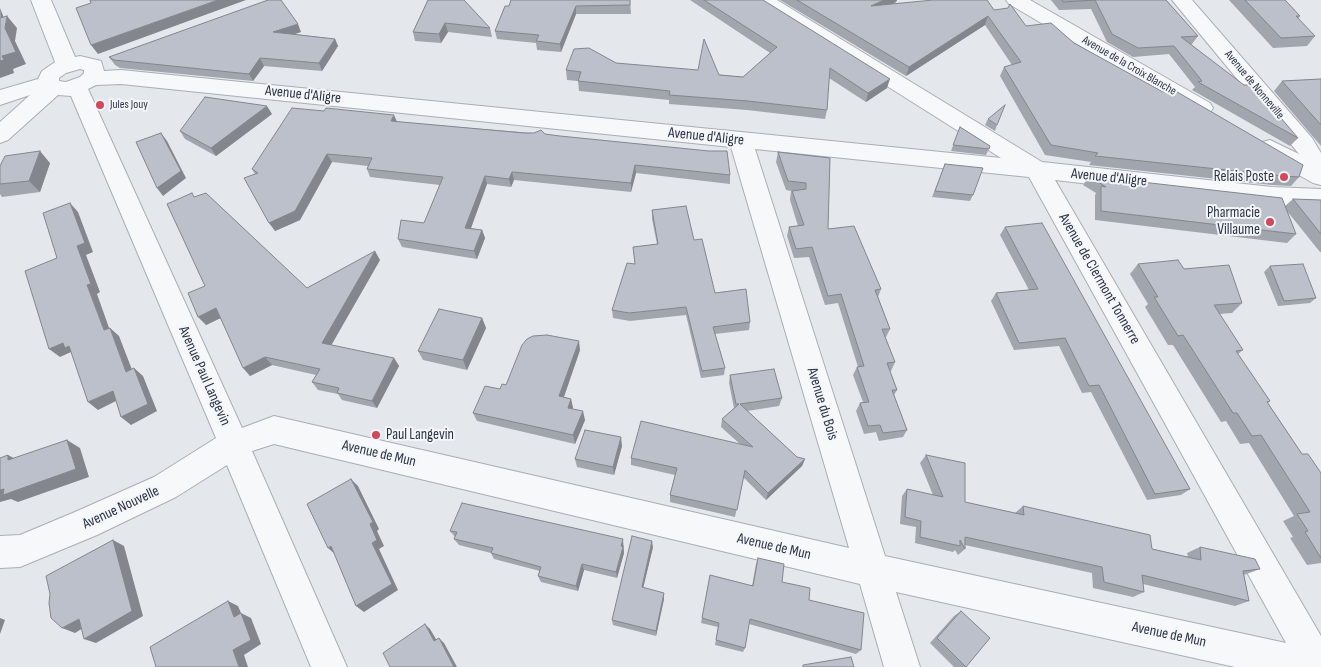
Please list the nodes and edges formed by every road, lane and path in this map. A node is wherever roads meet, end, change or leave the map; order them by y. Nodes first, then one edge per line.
1 (41, 0) edge
2 (764, 0) edge
3 (1016, 0) edge
4 (1182, 0) edge
5 (77, 75) junction
6 (0, 98) edge
7 (1218, 117) edge
8 (0, 134) edge
9 (1251, 137) edge
10 (741, 141) junction
11 (1319, 167) edge
12 (1037, 170) junction
13 (1321, 198) edge
14 (234, 444) junction
15 (0, 552) edge
16 (872, 570) junction
17 (329, 667) edge
18 (902, 667) edge
19 (1318, 667) edge

1 - 5 street, Avenue Paul Langevin
2 - 12 street, Avenue de Clermont Tonnerre
3 - 7 street, Avenue de la Croix Blanche
4 - 11 street, Avenue de Nonneville
5 - 6 street, Avenue d'Aligre
5 - 8 street
5 - 10 street, Avenue d'Aligre
5 - 14 street, Avenue Paul Langevin
9 - 11 street
10 - 12 street, Avenue d'Aligre
10 - 16 street, Avenue du Bois
12 - 13 street, Avenue d'Aligre
12 - 19 street, Avenue de Clermont Tonnerre
14 - 15 street, Avenue Nouvelle
14 - 16 street, Avenue de Mun
14 - 17 street, Avenue Paul Langevin
16 - 18 street, Avenue du Bois
16 - 19 street, Avenue de Mun

